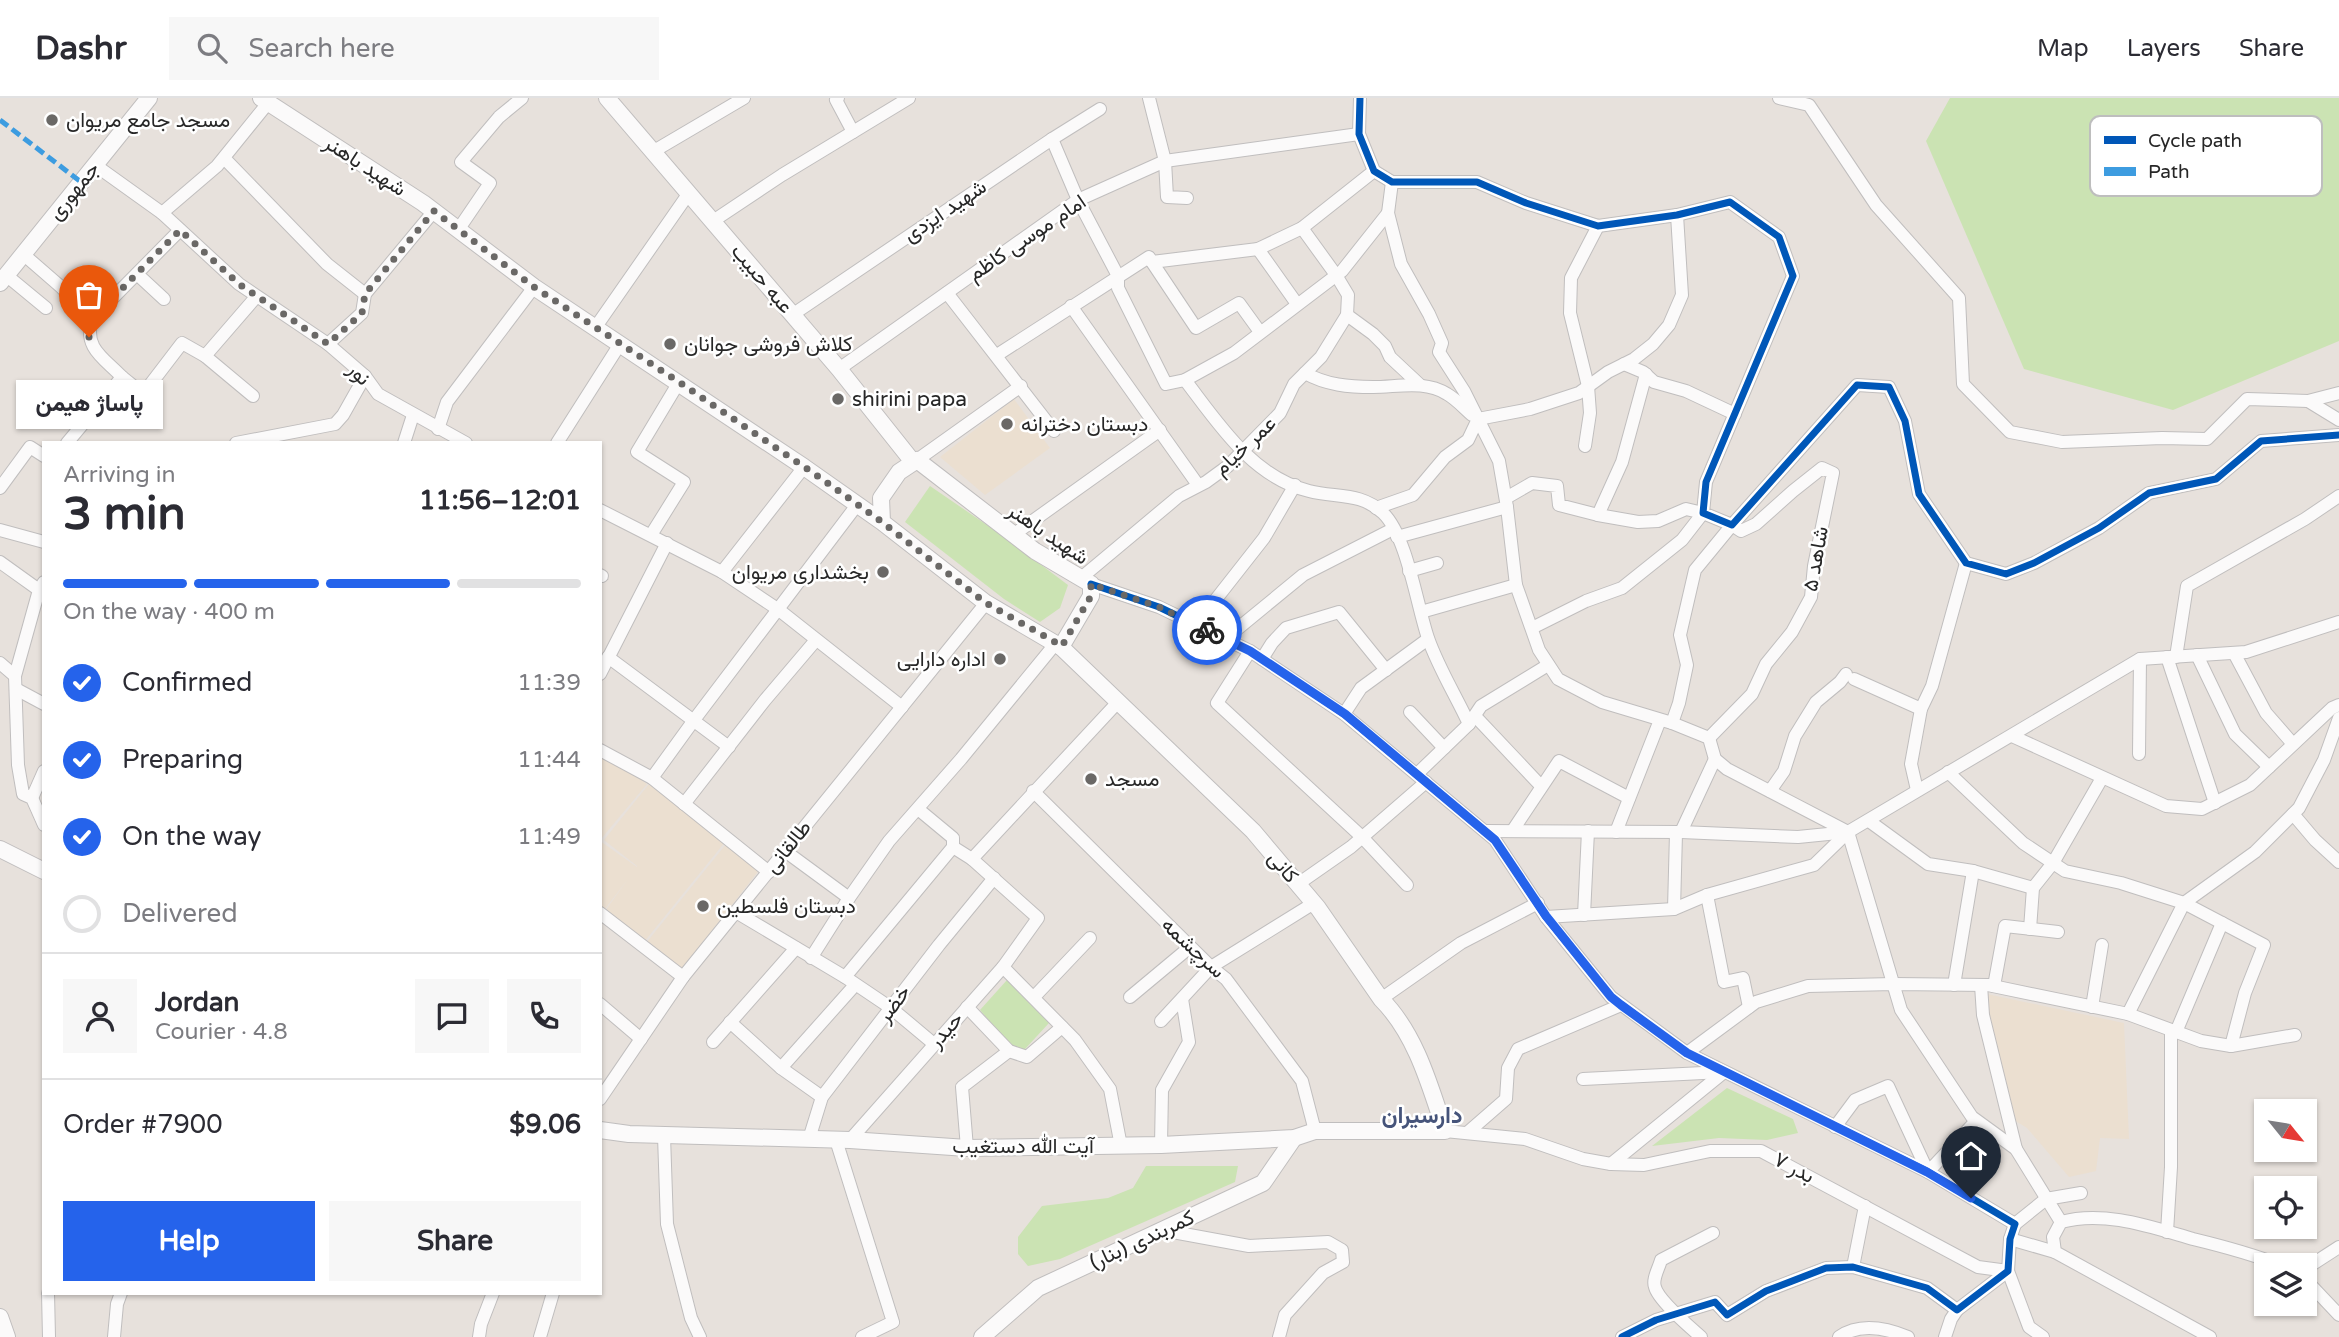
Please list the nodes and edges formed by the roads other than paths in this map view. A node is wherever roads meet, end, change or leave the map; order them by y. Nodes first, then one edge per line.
1 (149, 98) edge
2 (522, 98) edge
3 (607, 98) edge
4 (744, 98) edge
5 (838, 98) edge
6 (909, 98) edge
7 (1149, 98) edge
8 (1360, 98) edge
9 (1779, 98) edge
10 (274, 102) edge
11 (1100, 109) dead end
12 (853, 132) junction
13 (1359, 134) junction
14 (1052, 139) junction
15 (654, 151) junction
16 (224, 158) junction
17 (1164, 161) junction
18 (95, 165) junction
19 (1374, 172) junction
20 (1392, 182) junction
21 (690, 194) junction
22 (1187, 198) dead end
23 (1078, 200) junction
24 (434, 211) junction
25 (1388, 213) junction
26 (162, 214) junction
27 (1677, 215) junction
28 (713, 221) junction
29 (1598, 226) junction
30 (1302, 228) junction
31 (180, 230) junction
32 (458, 230) junction
33 (1258, 249) junction
34 (23, 254) junction
35 (1152, 262) junction
36 (137, 274) junction
37 (1336, 275) junction
38 (1118, 276) junction
39 (3, 279) edge
40 (534, 287) junction
41 (947, 293) junction
42 (365, 294) junction
43 (256, 297) junction
44 (164, 299) dead end
45 (1297, 304) junction
46 (1070, 306) junction
47 (46, 307) dead end
48 (792, 315) junction
49 (1347, 315) junction
50 (92, 319) junction
51 (595, 328) junction
52 (1260, 332) junction
53 (328, 344) junction
54 (620, 344) junction
55 (997, 355) junction
56 (205, 356) junction
57 (1624, 364) junction
58 (839, 369) junction
59 (1305, 373) junction
60 (1646, 374) junction
61 (365, 376) junction
62 (122, 377) junction
63 (1185, 380) junction
64 (679, 382) junction
65 (1420, 385) junction
66 (1021, 386) junction
67 (1588, 386) junction
68 (2339, 393) edge
69 (253, 396) dead end
70 (2308, 401) junction
71 (1735, 414) junction
72 (413, 415) junction
73 (1478, 419) junction
74 (2339, 420) edge
75 (438, 429) junction
76 (1160, 430) junction
77 (1054, 431) dead end
78 (2339, 435) edge
79 (69, 441) edge
80 (246, 441) edge
81 (405, 441) edge
82 (462, 441) edge
83 (558, 441) edge
84 (1585, 446) dead end
85 (1242, 451) junction
86 (42, 455) edge
87 (915, 461) junction
88 (804, 467) junction
89 (1198, 485) junction
90 (1295, 485) junction
91 (0, 488) edge
92 (2339, 496) edge
93 (1507, 503) junction
94 (857, 505) junction
95 (1376, 508) junction
96 (602, 511) edge
97 (1703, 513) junction
98 (1598, 516) junction
99 (882, 522) junction
100 (1732, 525) junction
101 (0, 530) edge
102 (1395, 533) junction
103 (652, 535) junction
104 (1013, 535) junction
105 (42, 541) edge
106 (667, 543) junction
107 (0, 562) edge
108 (1437, 563) dead end
109 (1966, 563) junction
110 (1409, 571) junction
111 (722, 572) junction
112 (1086, 581) junction
113 (1516, 585) junction
114 (41, 586) edge
115 (986, 603) junction
116 (779, 610) junction
117 (1421, 612) junction
118 (2339, 622) edge
119 (1194, 623) junction
120 (1532, 628) junction
121 (1225, 639) junction
122 (1428, 639) junction
123 (816, 640) junction
124 (1059, 645) junction
125 (1250, 651) junction
126 (2234, 653) junction
127 (2197, 655) junction
128 (608, 657) junction
129 (2172, 657) junction
130 (1262, 659) junction
131 (2140, 659) junction
132 (0, 663) edge
133 (1548, 665) junction
134 (602, 670) edge
135 (1386, 670) junction
136 (16, 682) junction
137 (42, 702) edge
138 (1118, 702) junction
139 (2339, 705) edge
140 (902, 707) junction
141 (1921, 709) junction
142 (1410, 712) dead end
143 (1345, 714) junction
144 (2339, 718) edge
145 (694, 720) junction
146 (1472, 720) junction
147 (1666, 722) junction
148 (2012, 736) junction
149 (1709, 738) junction
150 (2293, 744) junction
151 (729, 747) junction
152 (1444, 748) junction
153 (602, 751) edge
154 (2139, 754) dead end
155 (1714, 759) junction
156 (2269, 767) junction
157 (1948, 772) junction
158 (42, 776) edge
159 (652, 778) junction
160 (1421, 778) junction
161 (2102, 778) junction
162 (1541, 786) junction
163 (1917, 790) junction
164 (1770, 791) junction
165 (1033, 792) junction
166 (32, 798) junction
167 (1629, 798) junction
168 (2215, 803) junction
169 (684, 804) junction
170 (918, 809) junction
171 (2293, 814) junction
172 (42, 820) edge
173 (1869, 821) junction
174 (1514, 830) junction
175 (1485, 831) junction
176 (1588, 831) junction
177 (1616, 832) junction
178 (1848, 832) junction
179 (1678, 833) junction
180 (1362, 837) junction
181 (953, 847) junction
182 (0, 849) edge
183 (785, 851) junction
184 (972, 859) junction
185 (2339, 862) edge
186 (2053, 863) junction
187 (42, 870) edge
188 (1973, 871) junction
189 (769, 872) junction
190 (995, 878) junction
191 (1298, 884) junction
192 (1407, 885) dead end
193 (2033, 888) junction
194 (1707, 895) junction
195 (849, 898) junction
196 (1314, 903) junction
197 (1538, 903) junction
198 (2184, 903) junction
199 (1674, 909) junction
200 (736, 912) junction
201 (602, 915) edge
202 (1584, 915) junction
203 (1546, 916) junction
204 (2222, 923) junction
205 (2030, 929) junction
206 (2058, 932) dead end
207 (1090, 938) dead end
208 (2102, 945) dead end
209 (1190, 947) junction
210 (796, 948) junction
211 (811, 958) junction
212 (1003, 967) junction
213 (1210, 967) junction
214 (683, 977) junction
215 (850, 981) junction
216 (1893, 984) junction
217 (1954, 985) junction
218 (1987, 986) junction
219 (1034, 997) junction
220 (1130, 997) dead end
221 (1182, 999) junction
222 (1381, 999) junction
223 (1621, 1005) junction
224 (602, 1006) edge
225 (967, 1007) junction
226 (1749, 1007) junction
227 (2092, 1007) junction
228 (891, 1008) junction
229 (2128, 1014) junction
230 (1161, 1021) dead end
231 (730, 1022) junction
232 (1062, 1027) junction
233 (2173, 1031) junction
234 (2295, 1035) dead end
235 (641, 1039) junction
236 (713, 1042) dead end
237 (934, 1044) junction
238 (2231, 1046) junction
239 (1009, 1051) junction
240 (1687, 1053) junction
241 (781, 1068) junction
242 (1724, 1072) junction
243 (1583, 1079) dead end
244 (602, 1096) edge
245 (822, 1097) junction
246 (1976, 1121) junction
247 (1835, 1128) junction
248 (602, 1130) edge
249 (1315, 1131) junction
250 (1446, 1131) junction
251 (1467, 1133) junction
252 (664, 1136) junction
253 (1294, 1138) junction
254 (809, 1139) junction
255 (843, 1140) junction
256 (1161, 1145) junction
257 (1121, 1146) junction
258 (967, 1148) junction
259 (2017, 1149) junction
260 (1611, 1164) junction
261 (1927, 1172) junction
262 (2081, 1193) dead end
263 (2046, 1199) junction
264 (1865, 1206) junction
265 (2061, 1222) junction
266 (2015, 1224) junction
267 (1162, 1230) junction
268 (2167, 1232) junction
269 (1713, 1233) dead end
270 (2010, 1239) junction
271 (2339, 1247) edge
272 (2055, 1252) junction
273 (2254, 1255) edge
274 (2317, 1261) edge
275 (1853, 1267) junction
276 (2008, 1270) junction
277 (2317, 1292) edge
278 (48, 1295) edge
279 (120, 1295) edge
280 (492, 1295) edge
281 (553, 1295) edge
282 (1957, 1310) junction
283 (1676, 1314) junction
284 (2339, 1315) edge
285 (0, 1317) edge
286 (2026, 1332) edge
287 (7, 1337) edge
288 (49, 1337) edge
289 (114, 1337) edge
290 (480, 1337) edge
291 (540, 1337) edge
292 (700, 1337) edge
293 (862, 1337) edge
294 (982, 1337) edge
295 (1279, 1337) edge
296 (1622, 1337) edge
297 (1701, 1337) edge
298 (1839, 1337) edge
299 (1908, 1337) edge
300 (1945, 1337) edge
301 (2043, 1337) edge
302 (2210, 1337) edge

1 - 18 street, جمهوری
2 - 32 street
3 - 15 street, عبه حبیب
4 - 15 street
5 - 12 street
6 - 12 street
7 - 17 street
8 - 13 street
9 - 70 street
10 - 16 street
10 - 24 street, شهید باهنر
11 - 14 street, شهید ایزدی
12 - 28 street
13 - 17 street, امام موسی کاظم
13 - 19 street
14 - 23 street
14 - 48 street, شهید ایزدی
15 - 21 street, عبه حبیب
16 - 26 street
16 - 42 street
17 - 22 street
17 - 23 street, امام موسی کاظم
18 - 26 street, نور
18 - 34 street, جمهوری
19 - 20 street
19 - 30 street
20 - 25 street
20 - 29 street
21 - 28 street, عبه حبیب
21 - 51 street
23 - 38 street
23 - 41 street, امام موسی کاظم
24 - 32 street, شهید باهنر
24 - 42 street
25 - 37 street
25 - 73 street
26 - 31 street, نور
27 - 29 street
27 - 57 street
27 - 71 street
28 - 48 street, عبه حبیب
29 - 67 street
30 - 33 street
30 - 37 street
31 - 36 street
31 - 43 street, نور
32 - 40 street, شهید باهنر
33 - 35 street
33 - 45 street
34 - 39 street, جمهوری
34 - 50 street
35 - 38 street
35 - 52 street
36 - 44 street
36 - 50 street
37 - 45 street
37 - 49 street
38 - 46 street
38 - 63 street
39 - 47 street
40 - 51 street, شهید باهنر
40 - 75 street
41 - 55 street
41 - 58 street, امام موسی کاظم
42 - 53 street
43 - 53 street, نور
43 - 56 street
45 - 52 street
46 - 55 street
46 - 76 street
48 - 58 street, عبه حبیب
49 - 59 street, عمر خیام
49 - 65 street
50 - 62 street
51 - 54 street, شهید باهنر
52 - 63 street
53 - 61 street, نور
54 - 64 street, شهید باهنر
54 - 83 street
55 - 66 street
56 - 62 street
56 - 69 street
57 - 60 street
57 - 67 street
58 - 87 street, عبه حبیب
59 - 65 street
59 - 85 street, عمر خیام
60 - 71 street
60 - 98 street
61 - 72 street, نور
61 - 80 street
62 - 79 street
63 - 85 street
64 - 88 street, شهید باهنر
64 - 103 street
65 - 73 street
66 - 77 street
66 - 87 street
67 - 73 street
67 - 84 street
68 - 70 street
70 - 74 street
71 - 97 street
72 - 75 street, نور
72 - 81 street
73 - 93 street
73 - 95 street
75 - 82 street, نور
76 - 89 street
76 - 104 street
78 - 109 street
85 - 89 street, عمر خیام
85 - 90 street
86 - 91 street
87 - 99 street
87 - 104 street, شهید باهنر
88 - 94 street, شهید باهنر
88 - 111 street
89 - 112 street, عمر خیام
90 - 95 street
90 - 119 street
92 - 129 street
93 - 98 street
93 - 102 street
93 - 113 street
94 - 99 street, شهید باهنر
94 - 116 street
95 - 102 street
96 - 103 street
97 - 98 street
97 - 100 street
97 - 120 street
99 - 115 street, شهید باهنر
100 - 109 street
100 - 147 street
100 - 149 street, شاهد ۵
101 - 105 street
102 - 110 street
102 - 121 street
103 - 106 street
104 - 112 street, شهید باهنر
106 - 111 street
106 - 128 street
107 - 114 street
108 - 110 street
109 - 141 street
110 - 117 street
111 - 116 street
112 - 119 street
112 - 124 street, شهید باهنر
113 - 117 street
113 - 120 street
114 - 136 street
115 - 124 street, شهید باهنر
115 - 140 street, طالقانی
116 - 123 street
116 - 145 street
117 - 122 street
118 - 126 street
119 - 121 street
120 - 133 street
121 - 125 street
122 - 135 street
122 - 146 street
123 - 140 street
123 - 151 street
124 - 138 street, کانی
124 - 170 street
125 - 130 street
125 - 180 street
126 - 127 street
126 - 150 street
127 - 129 street
127 - 156 street
128 - 134 street
128 - 145 street
129 - 131 street
129 - 168 street
130 - 135 street
130 - 143 street
131 - 148 street
131 - 154 street
132 - 136 street
133 - 146 street
133 - 147 street
135 - 143 street
136 - 137 street
136 - 166 street
138 - 165 street
138 - 191 street, کانی
139 - 150 street
140 - 183 street, طالقانی
141 - 163 street
141 - 164 street
142 - 152 street
143 - 160 street
144 - 171 street
145 - 151 street
145 - 159 street
146 - 152 street
146 - 162 street
147 - 149 street
147 - 167 street
148 - 157 street
148 - 161 street
149 - 155 street
150 - 156 street
151 - 169 street
152 - 160 street
153 - 159 street
155 - 164 street
155 - 179 street
156 - 168 street
157 - 163 street
157 - 186 street
158 - 166 street
159 - 169 street
160 - 175 street
160 - 180 street
161 - 168 street
161 - 186 street
162 - 167 street
162 - 174 street
163 - 173 street
164 - 178 street
165 - 184 street
165 - 209 street, سرچشمه
166 - 172 street
167 - 177 street
169 - 189 street
170 - 181 street
170 - 195 street
171 - 185 street
171 - 198 street
173 - 178 street
173 - 188 street
174 - 175 street
174 - 176 street
175 - 197 street
176 - 177 street
176 - 202 street
177 - 179 street
178 - 179 street
178 - 194 street
178 - 216 street
179 - 199 street
180 - 191 street
180 - 192 street
181 - 184 street
181 - 215 street
182 - 187 street
183 - 189 street, طالقانی
183 - 195 street
184 - 190 street
186 - 193 street
186 - 198 street
188 - 193 street
188 - 217 street
189 - 200 street, طالقانی
190 - 212 street, حیدر
190 - 228 street, خضر
191 - 196 street, کانی
193 - 205 street
194 - 199 street
194 - 226 street
195 - 211 street
196 - 213 street
196 - 222 street, کانی
197 - 203 street
197 - 222 street
198 - 204 street
198 - 229 street
199 - 202 street
200 - 210 street
200 - 214 street, طالقانی
201 - 214 street
202 - 203 street
203 - 223 street
204 - 233 street
204 - 238 street
205 - 206 street
205 - 218 street
207 - 219 street
208 - 227 street
209 - 213 street, سرچشمه
209 - 220 street
210 - 211 street
210 - 231 street
211 - 215 street
212 - 219 street
212 - 225 street, حیدر
213 - 221 street
213 - 249 street, سرچشمه
214 - 235 street, طالقانی
215 - 228 street
215 - 241 street
216 - 217 street
216 - 226 street
216 - 246 street
217 - 218 street
218 - 227 street
218 - 259 street
219 - 232 street
221 - 230 street
221 - 256 street
222 - 250 street, کانی
223 - 240 street
223 - 251 street
224 - 235 street
225 - 237 street, حیدر
225 - 239 street
226 - 240 street
227 - 229 street
228 - 237 street
228 - 245 street, خضر
229 - 233 street
231 - 236 street
231 - 241 street
232 - 239 street
232 - 257 street
233 - 238 street
233 - 268 street
234 - 238 street
235 - 244 street, طالقانی
237 - 255 street, حیدر
239 - 258 street
240 - 242 street
241 - 245 street
242 - 243 street
242 - 247 street
242 - 260 street
245 - 254 street, خضر
246 - 259 street
246 - 261 street
247 - 261 street
247 - 261 street
248 - 252 street, آیت الله دستغیب
249 - 250 street, آیت الله دستغیب
249 - 253 street, آیت الله دستغیب
250 - 251 street, بدر ۷
251 - 260 street, بدر ۷
252 - 254 street, آیت الله دستغیب
252 - 292 street
253 - 256 street, آیت الله دستغیب
253 - 267 street, کمربندی (بنار)
254 - 255 street, آیت الله دستغیب
255 - 258 street, آیت الله دستغیب
255 - 293 street
256 - 257 street, آیت الله دستغیب
257 - 258 street, آیت الله دستغیب
259 - 263 street
260 - 264 street, بدر ۷
261 - 266 street
262 - 263 street
263 - 265 street
263 - 266 street
264 - 275 street
264 - 276 street, بدر ۷
265 - 268 street
265 - 272 street
266 - 270 street
267 - 294 street, کمربندی (بنار)
267 - 295 street
268 - 273 street
269 - 283 street
270 - 272 street
270 - 276 street
271 - 274 street
272 - 302 street
275 - 282 street
275 - 283 street
276 - 282 street
276 - 286 street
277 - 284 street
278 - 288 street
279 - 289 street
280 - 290 street
281 - 291 street
282 - 300 street
283 - 296 street
283 - 297 street
285 - 287 street
286 - 301 street
298 - 299 street

